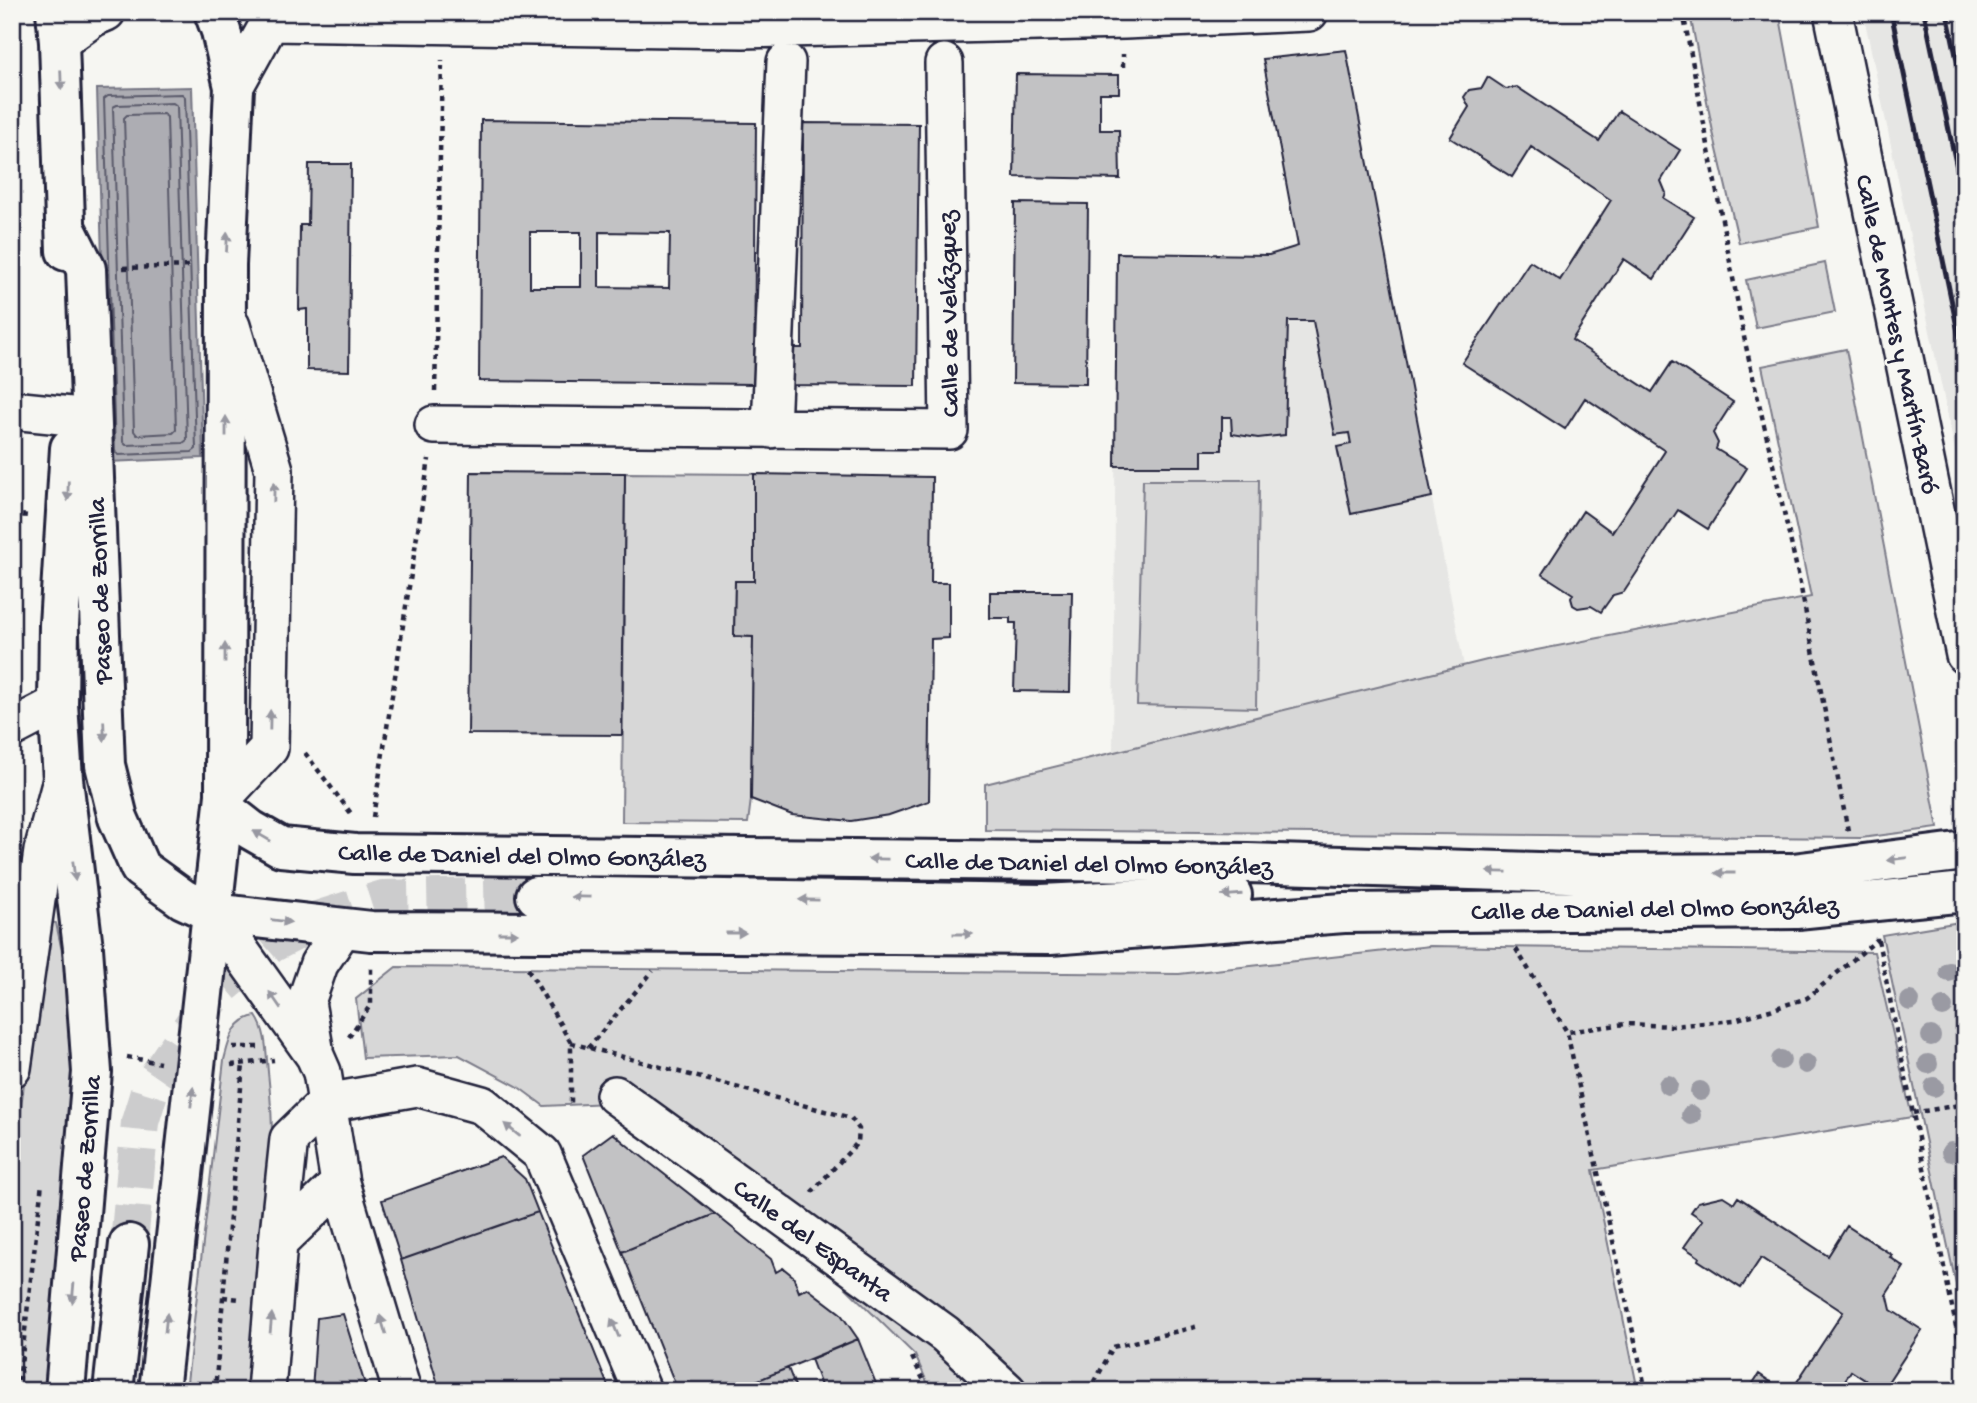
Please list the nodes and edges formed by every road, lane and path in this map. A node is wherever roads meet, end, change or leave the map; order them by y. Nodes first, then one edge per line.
1 (106, 12) edge
2 (214, 12) edge
3 (1309, 12) edge
4 (1683, 12) edge
5 (1833, 12) edge
6 (1150, 15) edge
7 (271, 17) edge
8 (745, 20) edge
9 (58, 27) edge
10 (786, 62) dead end
11 (944, 63) dead end
12 (234, 87) junction
13 (65, 227) junction
14 (197, 265) dead end
15 (116, 268) dead end
16 (12, 410) edge
17 (71, 416) junction
18 (434, 425) dead end
19 (771, 429) junction
20 (1965, 655) edge
21 (58, 704) junction
22 (12, 728) edge
23 (63, 779) junction
24 (224, 802) junction
25 (1850, 837) dead end
26 (1965, 850) edge
27 (1445, 871) junction
28 (1795, 891) junction
29 (1965, 892) edge
30 (536, 896) tunnel mouth
31 (213, 913) junction
32 (1874, 927) dead end
33 (343, 928) junction
34 (506, 933) junction
35 (685, 933) junction
36 (1877, 940) junction
37 (1514, 947) dead end
38 (370, 955) dead end
39 (1567, 1032) junction
40 (571, 1042) junction
41 (588, 1048) junction
42 (315, 1056) junction
43 (243, 1063) junction
44 (12, 1068) edge
45 (195, 1069) junction
46 (615, 1095) dead end
47 (326, 1103) junction
48 (1965, 1104) edge
49 (571, 1106) dead end
50 (1913, 1113) junction
51 (44, 1169) dead end
52 (340, 1184) junction
53 (787, 1219) junction
54 (278, 1243) junction
55 (129, 1244) tunnel mouth
56 (1199, 1326) dead end
57 (1965, 1371) edge
58 (18, 1391) edge
59 (65, 1391) edge
60 (113, 1391) edge
61 (159, 1391) edge
62 (215, 1391) edge
63 (266, 1391) edge
64 (402, 1391) edge
65 (642, 1391) edge
66 (1007, 1391) edge
67 (1090, 1391) edge
68 (1646, 1391) edge

1 - 9 street, Paseo de Zorrilla
2 - 12 main road
3 - 6 street
4 - 25 path
5 - 20 street, Calle de Montes y Martín-Baró
6 - 8 street
7 - 8 street
7 - 12 street
9 -> 13 main road, Paseo de Zorrilla
10 - 19 street
11 - 19 street, Calle de Velázquez
24 -> 12 main road
13 - 17 main road, Paseo de Zorrilla
13 -> 31 main road, Paseo de Zorrilla
14 - 15 path
16 - 17 street
17 -> 21 main road, Paseo de Zorrilla
18 - 19 street, Calle de Velázquez
21 - 22 street
21 - 23 main road, Paseo de Zorrilla
23 - 44 street, Paseo de Zorrilla
23 -> 59 main road, Paseo de Zorrilla
27 -> 24 main road, Calle de Daniel del Olmo González
24 - 31 main road
26 -> 28 main road, Calle de Daniel del Olmo González, bridge
28 -> 27 main road, Calle de Daniel del Olmo González
27 -> 30 main road
28 - 29 main road, Calle de Daniel del Olmo González, bridge
35 -> 28 main road, Calle de Daniel del Olmo González
31 -> 33 main road, Calle de Daniel del Olmo González
42 -> 31 street
31 - 45 main road
32 - 36 path
33 - 34 main road, Calle de Daniel del Olmo González
33 - 42 street
34 -> 35 main road, Calle de Daniel del Olmo González
34 - 40 path
35 - 41 path
36 - 39 path
36 - 50 path
37 - 39 path
38 - 42 path
39 - 68 path
40 - 41 path
40 - 49 path
41 - 53 path
42 - 43 path
42 - 47 street
43 - 45 path
43 - 62 path
61 -> 45 main road
46 - 53 street, Calle del Espanta
47 - 52 street
47 - 54 street
65 -> 47 street
48 - 50 path
50 - 57 path
51 - 58 path
52 - 54 street
64 -> 52 street
53 - 66 street, Calle del Espanta
63 -> 54 street
55 - 60 main road
56 - 67 path

